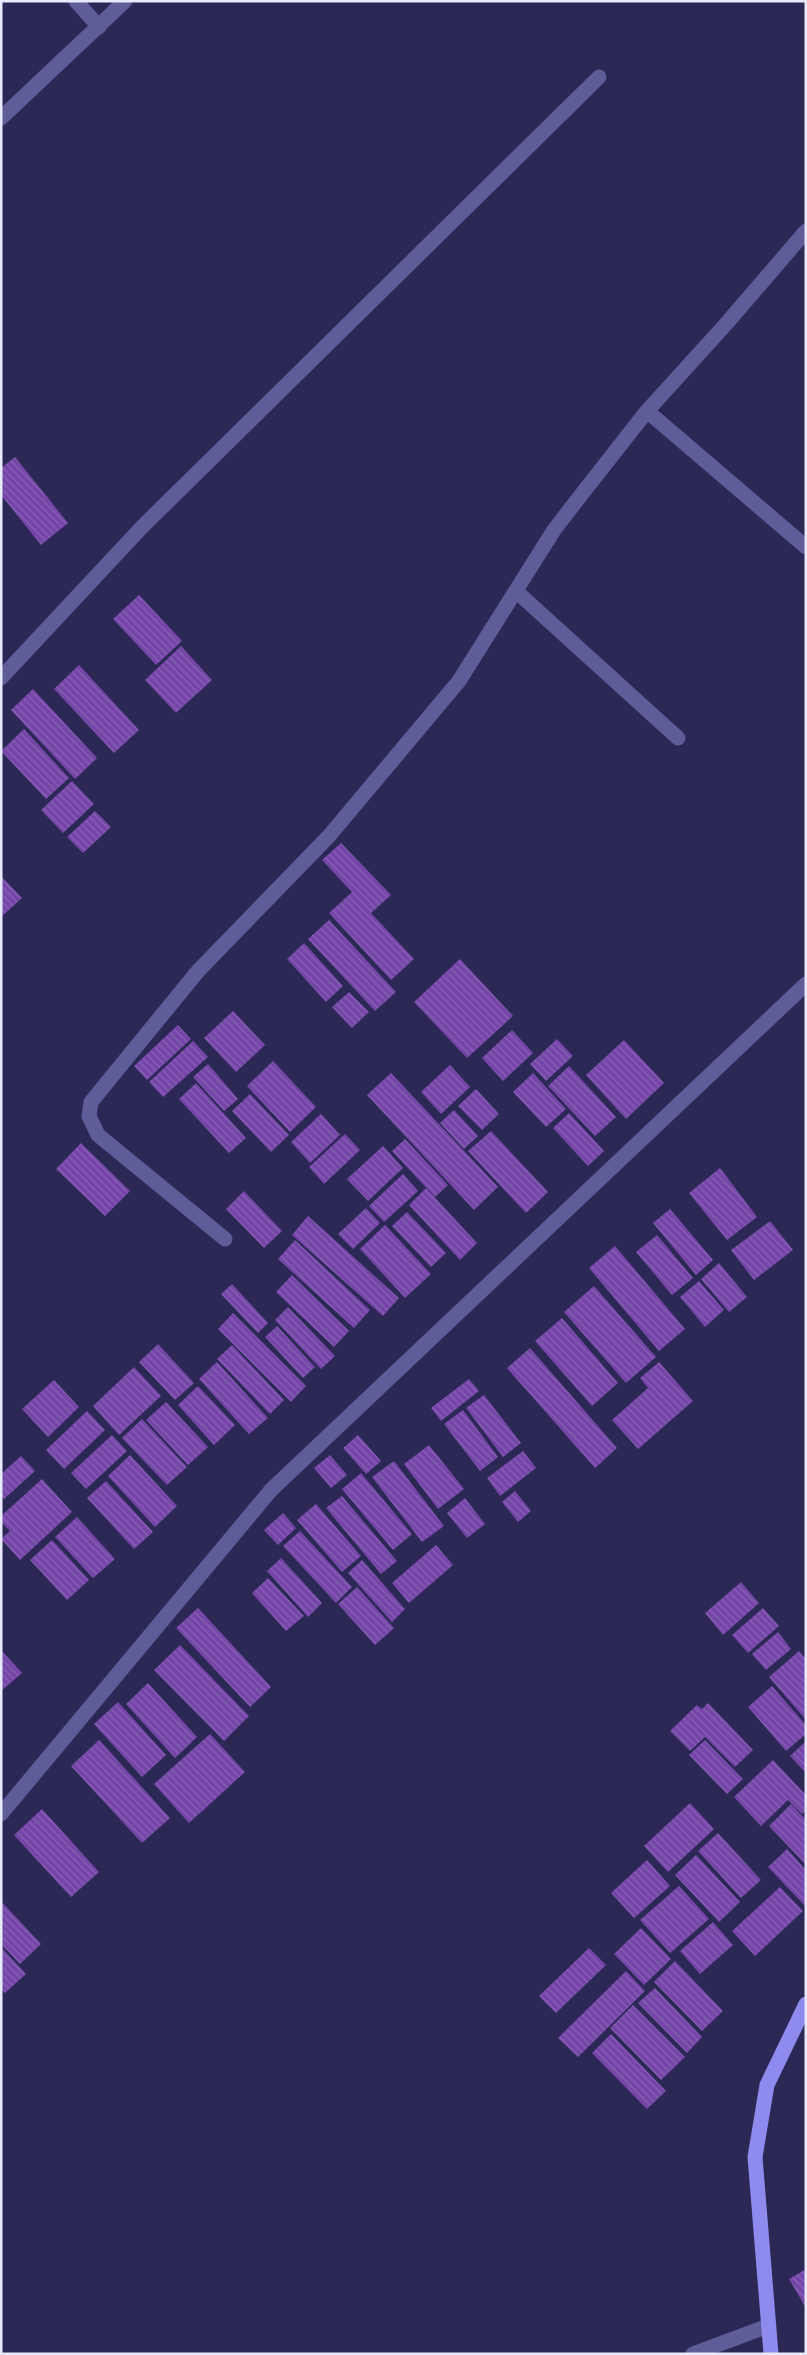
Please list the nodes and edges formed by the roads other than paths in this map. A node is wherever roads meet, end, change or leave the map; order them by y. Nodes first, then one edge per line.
1 (76, 1) edge
2 (125, 1) edge
3 (99, 27) junction
4 (599, 77) dead end
5 (1, 118) edge
6 (806, 231) edge
7 (647, 411) junction
8 (806, 547) edge
9 (517, 592) junction
10 (1, 678) edge
11 (678, 738) dead end
12 (806, 984) edge
13 (225, 1239) dead end
14 (1, 1814) edge
15 (806, 2004) edge
16 (768, 2326) junction
17 (693, 2354) edge
18 (771, 2354) edge

1 - 3 street
2 - 3 street
3 - 5 street
4 - 10 street
6 - 7 street
7 - 8 street
7 - 9 street
9 - 11 street
9 - 13 street
12 - 14 street
15 - 16 main road
16 - 17 street
16 - 18 main road

